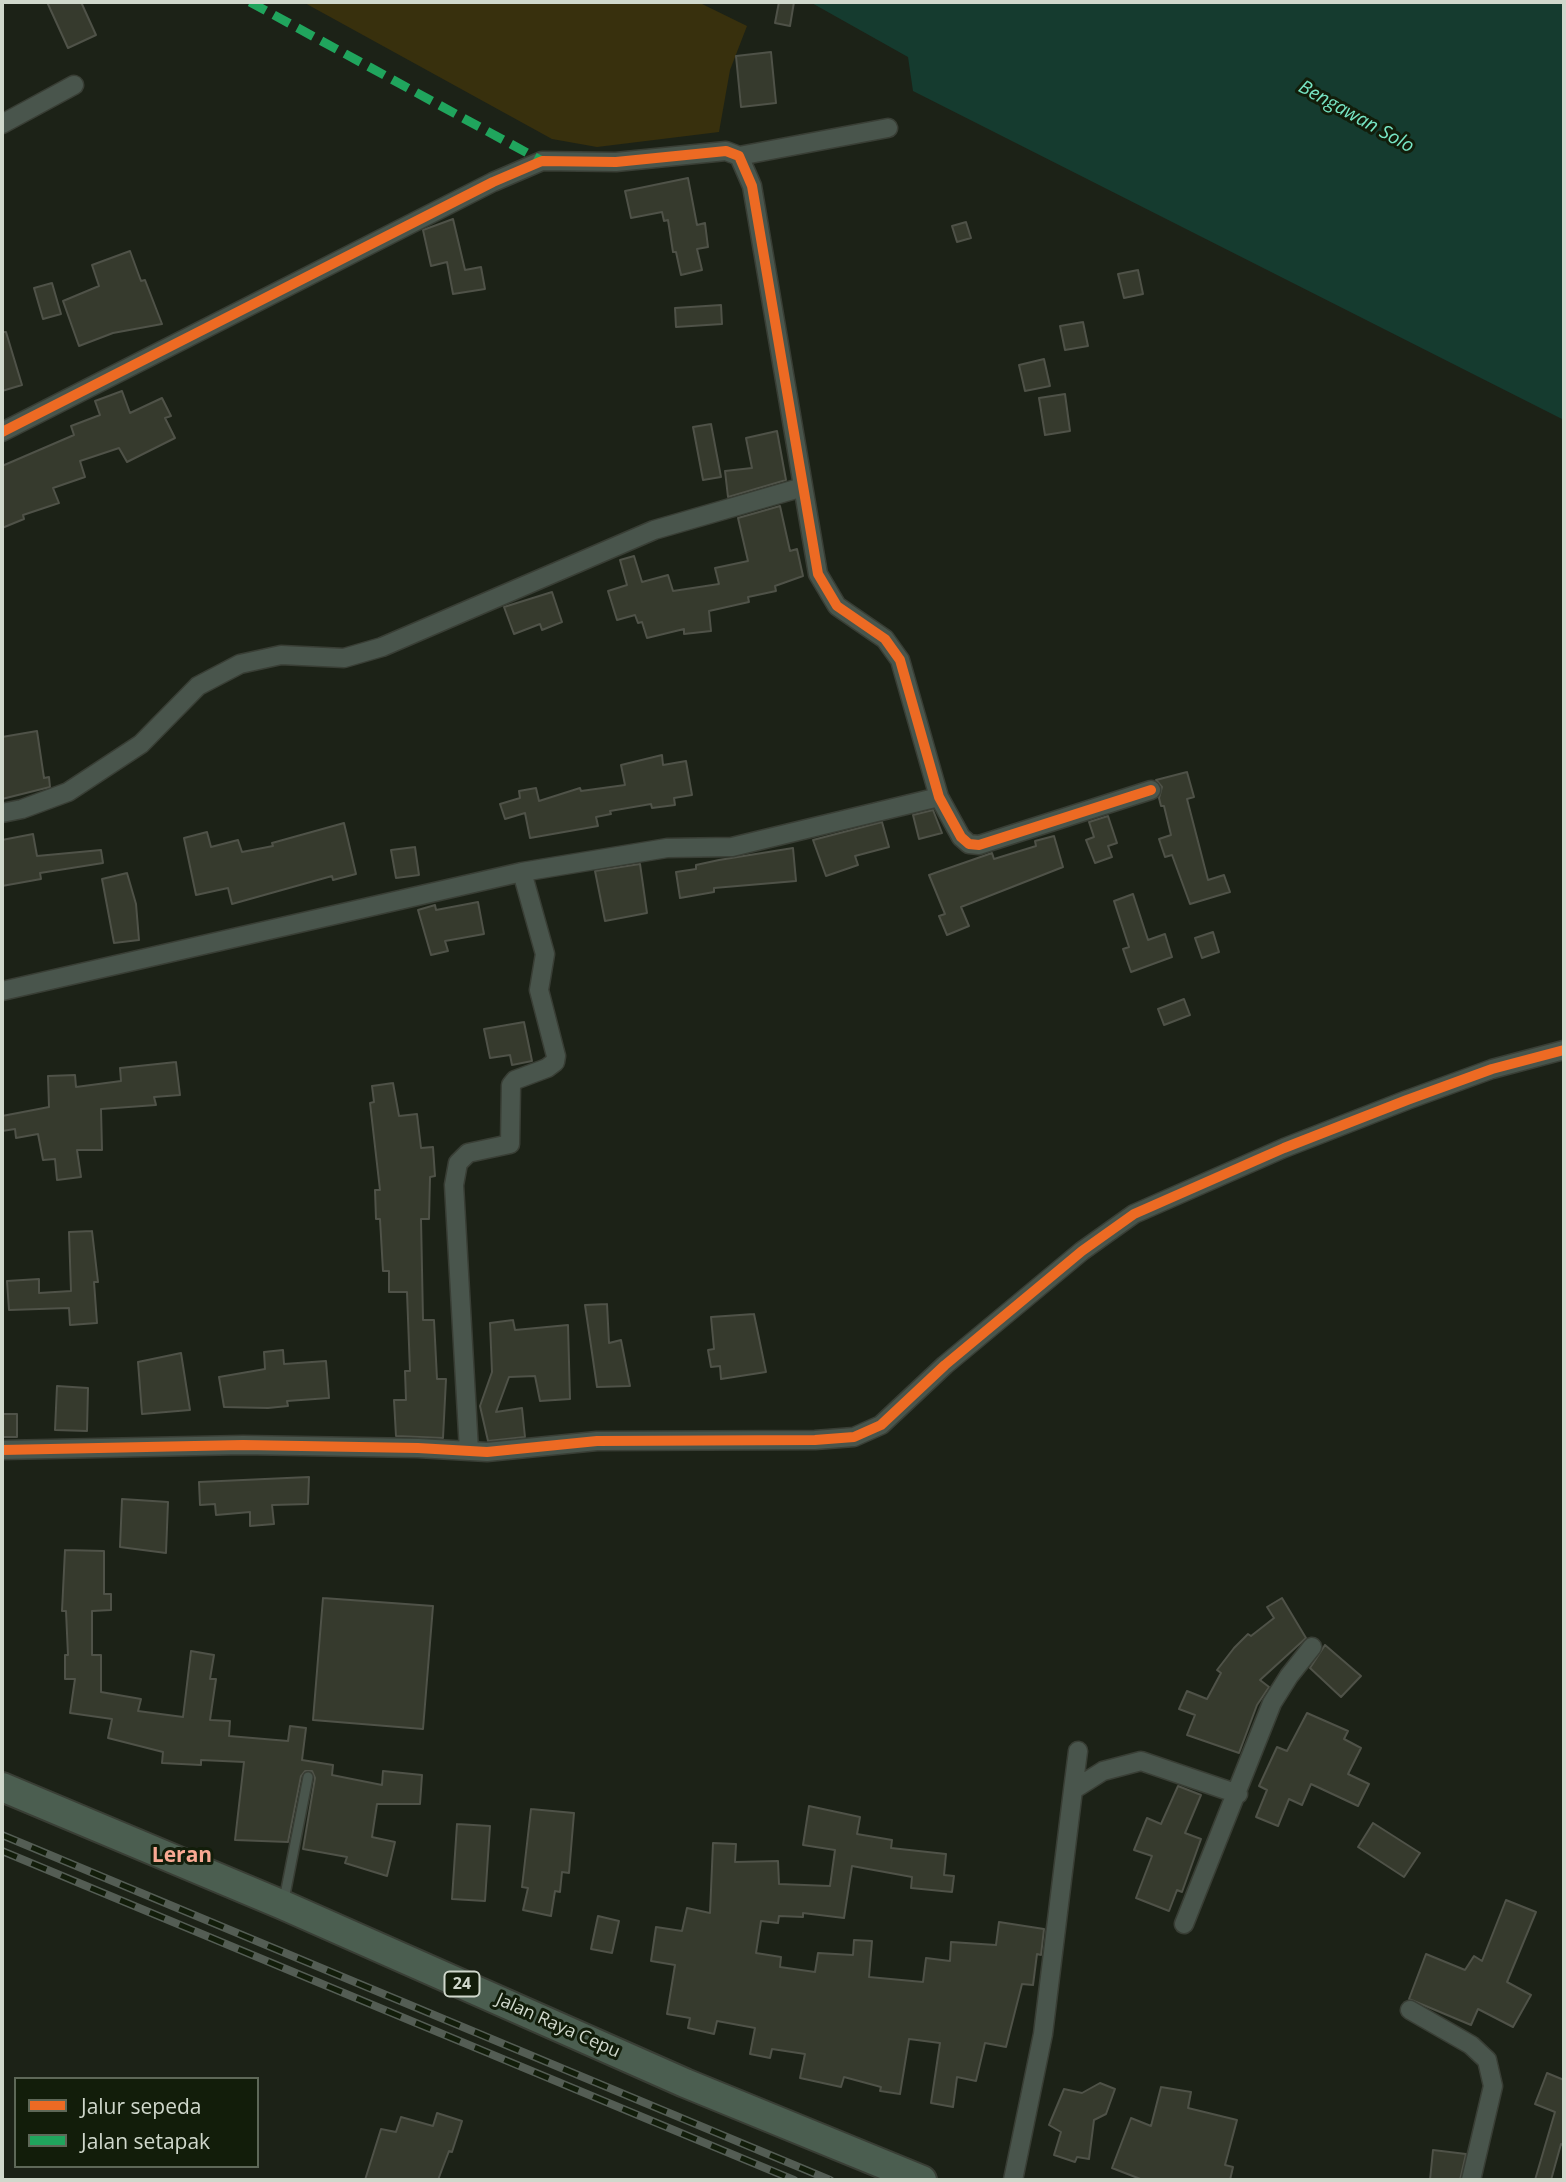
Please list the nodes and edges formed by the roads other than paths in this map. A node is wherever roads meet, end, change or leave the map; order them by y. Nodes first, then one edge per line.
1 (74, 85) dead end
2 (2, 124) edge
3 (888, 128) dead end
4 (739, 156) junction
5 (2, 432) edge
6 (803, 487) junction
7 (1151, 790) dead end
8 (939, 797) junction
9 (2, 813) edge
10 (522, 872) junction
11 (2, 991) edge
12 (1564, 1050) edge
13 (2, 1450) edge
14 (469, 1451) junction
15 (1312, 1647) dead end
16 (1078, 1751) dead end
17 (308, 1777) dead end
18 (2, 1787) edge
19 (1073, 1790) junction
20 (1238, 1794) junction
21 (283, 1905) junction
22 (1184, 1924) dead end
23 (1410, 2011) dead end
24 (922, 2180) edge
25 (1013, 2180) edge
26 (1471, 2180) edge

1 - 2 street
3 - 4 street
4 - 5 street
4 - 6 street
6 - 8 street
6 - 9 street
7 - 8 street
8 - 10 street
10 - 11 street
10 - 14 street
12 - 14 street
13 - 14 street
15 - 20 street
16 - 19 street
17 - 21 lane
18 - 21 highway, Jalan Raya Cepu / 24
19 - 20 street
19 - 25 street
20 - 22 street
21 - 24 highway, Jalan Raya Cepu / 24
23 - 26 street

